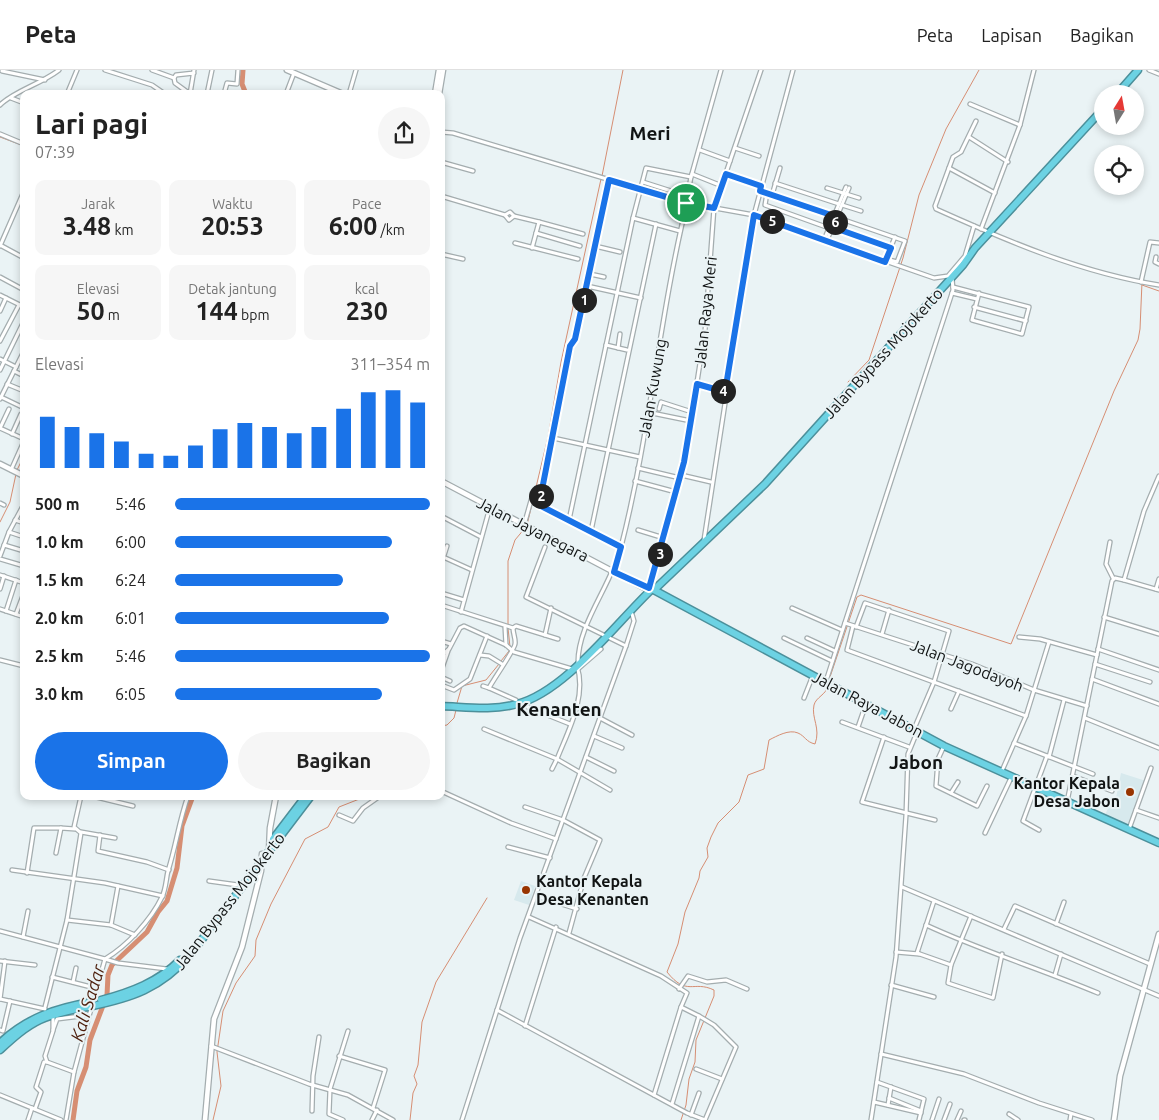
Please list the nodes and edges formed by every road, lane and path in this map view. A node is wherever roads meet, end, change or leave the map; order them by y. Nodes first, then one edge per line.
1 (58, 70) edge
2 (77, 70) edge
3 (105, 70) edge
4 (152, 70) edge
5 (212, 70) edge
6 (238, 70) edge
7 (287, 70) edge
8 (356, 70) edge
9 (439, 70) edge
10 (444, 70) edge
11 (721, 70) edge
12 (760, 70) edge
13 (793, 70) edge
14 (1034, 70) edge
15 (1138, 70) edge
16 (1149, 70) edge
17 (111, 71) edge
18 (194, 71) edge
19 (1, 72) edge
20 (296, 72) edge
21 (1159, 74) edge
22 (174, 78) junction
23 (46, 80) junction
24 (1125, 85) edge
25 (26, 90) edge
26 (69, 90) edge
27 (160, 90) edge
28 (185, 90) edge
29 (191, 90) edge
30 (208, 90) edge
31 (225, 90) edge
32 (288, 90) edge
33 (334, 90) edge
34 (350, 90) edge
35 (436, 90) edge
36 (440, 90) edge
37 (20, 93) edge
38 (10, 98) junction
39 (20, 102) edge
40 (970, 104) dead end
41 (0, 105) edge
42 (1094, 119) edge
43 (976, 121) dead end
44 (1020, 125) junction
45 (445, 132) edge
46 (0, 134) edge
47 (969, 137) junction
48 (20, 142) edge
49 (735, 148) junction
50 (700, 150) dead end
51 (760, 156) dead end
52 (730, 161) junction
53 (1008, 162) junction
54 (445, 163) edge
55 (780, 168) dead end
56 (949, 168) junction
57 (472, 171) dead end
58 (726, 174) junction
59 (692, 175) junction
60 (608, 179) junction
61 (642, 182) junction
62 (775, 183) junction
63 (722, 186) junction
64 (761, 186) junction
65 (827, 188) dead end
66 (848, 188) dead end
67 (640, 189) junction
68 (760, 191) junction
69 (767, 193) junction
70 (845, 194) junction
71 (995, 194) junction
72 (772, 195) junction
73 (687, 196) junction
74 (445, 197) edge
75 (859, 198) dead end
76 (20, 200) edge
77 (686, 203) junction
78 (841, 205) junction
79 (714, 208) junction
80 (861, 211) dead end
81 (505, 214) junction
82 (754, 215) junction
83 (514, 216) junction
84 (836, 216) junction
85 (633, 218) junction
86 (539, 222) junction
87 (656, 224) junction
88 (974, 226) junction
89 (831, 227) junction
90 (981, 229) junction
91 (680, 231) junction
92 (536, 233) junction
93 (990, 233) junction
94 (583, 234) dead end
95 (895, 237) junction
96 (825, 240) junction
97 (1159, 243) edge
98 (514, 244) dead end
99 (0, 246) edge
100 (580, 246) dead end
101 (595, 246) junction
102 (532, 248) junction
103 (891, 248) junction
104 (975, 248) junction
105 (620, 252) dead end
106 (445, 255) edge
107 (20, 256) edge
108 (965, 256) junction
109 (1156, 257) dead end
110 (463, 259) dead end
111 (578, 259) dead end
112 (886, 260) junction
113 (1159, 264) edge
114 (590, 274) junction
115 (0, 277) edge
116 (604, 277) dead end
117 (952, 277) junction
118 (1143, 282) junction
119 (1159, 285) edge
120 (587, 286) junction
121 (953, 287) junction
122 (20, 288) edge
123 (617, 292) junction
124 (952, 293) junction
125 (979, 293) junction
126 (0, 295) edge
127 (6, 298) junction
128 (641, 298) junction
129 (977, 299) junction
130 (19, 304) joint
131 (974, 307) junction
132 (0, 311) edge
133 (1026, 322) junction
134 (20, 329) edge
135 (620, 334) dead end
136 (0, 341) edge
137 (606, 345) junction
138 (618, 348) junction
139 (627, 350) dead end
140 (20, 359) edge
141 (2, 360) edge
142 (16, 367) junction
143 (0, 370) edge
144 (14, 371) junction
145 (20, 374) edge
146 (7, 384) junction
147 (697, 384) junction
148 (20, 389) edge
149 (725, 392) junction
150 (0, 398) edge
151 (20, 406) edge
152 (9, 409) dead end
153 (659, 409) dead end
154 (647, 412) junction
155 (692, 412) junction
156 (20, 416) edge
157 (691, 421) junction
158 (0, 428) edge
159 (12, 434) junction
160 (20, 438) edge
161 (553, 438) junction
162 (584, 445) junction
163 (608, 450) junction
164 (640, 457) junction
165 (20, 459) edge
166 (0, 464) edge
167 (638, 468) junction
168 (17, 473) edge
169 (1159, 476) edge
170 (680, 477) junction
171 (635, 481) junction
172 (711, 482) dead end
173 (445, 484) edge
174 (676, 492) junction
175 (532, 497) dead end
176 (535, 504) junction
177 (490, 507) junction
178 (20, 511) edge
179 (445, 518) edge
180 (14, 520) junction
181 (569, 520) junction
182 (20, 522) edge
183 (526, 526) junction
184 (638, 530) dead end
185 (9, 532) junction
186 (591, 532) junction
187 (20, 536) edge
188 (481, 537) junction
189 (664, 538) junction
190 (1110, 542) dead end
191 (704, 543) junction
192 (4, 545) junction
193 (447, 546) dead end
194 (545, 547) dead end
195 (621, 547) junction
196 (20, 550) edge
197 (445, 550) edge
198 (0, 557) edge
199 (445, 557) edge
200 (20, 564) edge
201 (472, 570) junction
202 (614, 572) junction
203 (2, 576) edge
204 (1114, 578) junction
205 (16, 580) junction
206 (1124, 580) junction
207 (1159, 580) edge
208 (20, 582) edge
209 (0, 589) edge
210 (1157, 589) edge
211 (654, 591) junction
212 (445, 594) edge
213 (464, 600) junction
214 (20, 603) edge
215 (445, 606) edge
216 (551, 608) junction
217 (792, 608) dead end
218 (0, 609) edge
219 (889, 610) junction
220 (6, 611) junction
221 (460, 612) junction
222 (16, 614) junction
223 (20, 616) edge
224 (629, 616) junction
225 (1104, 618) junction
226 (850, 625) junction
227 (588, 626) junction
228 (509, 628) junction
229 (842, 630) junction
230 (882, 634) junction
231 (1159, 634) edge
232 (545, 635) junction
233 (487, 636) junction
234 (607, 636) junction
235 (1019, 637) dead end
236 (558, 638) dead end
237 (784, 638) dead end
238 (807, 638) dead end
239 (445, 642) edge
240 (1049, 642) junction
241 (451, 644) junction
242 (626, 646) junction
243 (510, 648) junction
244 (601, 649) dead end
245 (1098, 649) junction
246 (448, 650) junction
247 (835, 651) junction
248 (445, 653) edge
249 (480, 655) junction
250 (943, 655) junction
251 (1096, 655) junction
252 (445, 659) edge
253 (0, 660) edge
254 (832, 661) junction
255 (500, 663) junction
256 (1096, 664) junction
257 (20, 665) edge
258 (576, 667) junction
259 (1159, 670) edge
260 (813, 675) junction
261 (445, 679) edge
262 (1092, 679) junction
263 (450, 681) dead end
264 (828, 682) junction
265 (934, 682) junction
266 (1150, 682) dead end
267 (483, 686) dead end
268 (445, 687) edge
269 (489, 688) junction
270 (1034, 690) junction
271 (958, 691) junction
272 (804, 698) dead end
273 (1064, 700) junction
274 (518, 702) junction
275 (866, 703) junction
276 (445, 704) edge
277 (1159, 704) edge
278 (1086, 706) junction
279 (951, 709) dead end
280 (1026, 716) junction
281 (600, 718) junction
282 (1085, 718) junction
283 (842, 722) dead end
284 (570, 724) junction
285 (858, 727) junction
286 (484, 729) dead end
287 (916, 730) junction
288 (632, 734) dead end
289 (594, 736) junction
290 (884, 737) junction
291 (1014, 742) junction
292 (944, 746) junction
293 (909, 747) junction
294 (622, 748) dead end
295 (1159, 748) edge
296 (1048, 756) junction
297 (586, 757) junction
298 (557, 759) junction
299 (1074, 766) junction
300 (1151, 768) dead end
301 (552, 769) dead end
302 (614, 771) dead end
303 (580, 773) junction
304 (1001, 773) junction
305 (1093, 774) dead end
306 (1073, 776) junction
307 (1011, 778) junction
308 (958, 782) dead end
309 (987, 786) dead end
310 (1035, 789) junction
311 (610, 790) dead end
312 (1112, 791) dead end
313 (445, 793) edge
314 (951, 793) junction
315 (80, 800) edge
316 (108, 800) edge
317 (187, 800) edge
318 (275, 800) edge
319 (302, 800) edge
320 (308, 800) edge
321 (374, 800) edge
322 (1067, 803) junction
323 (133, 806) dead end
324 (525, 806) dead end
325 (1136, 810) junction
326 (339, 815) dead end
327 (906, 815) junction
328 (1159, 818) edge
329 (563, 820) junction
330 (935, 820) dead end
331 (61, 828) junction
332 (75, 829) junction
333 (1039, 830) dead end
334 (1129, 830) junction
335 (81, 832) junction
336 (984, 833) dead end
337 (100, 835) junction
338 (115, 838) dead end
339 (556, 839) junction
340 (1159, 843) edge
341 (508, 847) dead end
342 (269, 848) junction
343 (56, 853) dead end
344 (262, 856) junction
345 (550, 858) junction
346 (12, 870) dead end
347 (169, 870) junction
348 (27, 873) junction
349 (72, 879) junction
350 (209, 882) dead end
351 (238, 885) junction
352 (118, 886) junction
353 (902, 887) junction
354 (163, 896) junction
355 (536, 896) junction
356 (934, 901) junction
357 (1064, 902) dead end
358 (577, 909) junction
359 (28, 911) dead end
360 (972, 916) junction
361 (529, 917) junction
362 (67, 920) junction
363 (1056, 924) junction
364 (926, 925) junction
365 (111, 926) junction
366 (556, 927) junction
367 (1002, 929) junction
368 (0, 931) edge
369 (569, 933) junction
370 (135, 936) junction
371 (1159, 936) edge
372 (23, 937) junction
373 (960, 941) junction
374 (60, 947) junction
375 (896, 952) junction
376 (919, 954) junction
377 (999, 954) junction
378 (1061, 954) junction
379 (105, 959) junction
380 (0, 961) edge
381 (5, 961) junction
382 (1150, 964) junction
383 (35, 965) dead end
384 (952, 965) junction
385 (76, 968) dead end
386 (170, 970) junction
387 (1055, 975) junction
388 (52, 977) junction
389 (73, 982) junction
390 (891, 985) junction
391 (680, 986) junction
392 (96, 988) junction
393 (1143, 989) junction
394 (747, 990) dead end
395 (1098, 993) dead end
396 (1159, 996) edge
397 (934, 997) dead end
398 (0, 998) edge
399 (112, 1000) junction
400 (10, 1001) junction
401 (97, 1001) junction
402 (681, 1007) junction
403 (91, 1009) dead end
404 (497, 1010) junction
405 (48, 1012) junction
406 (89, 1015) junction
407 (703, 1018) junction
408 (525, 1026) junction
409 (0, 1030) edge
410 (53, 1031) junction
411 (348, 1031) dead end
412 (319, 1037) dead end
413 (0, 1043) edge
414 (212, 1046) junction
415 (0, 1050) edge
416 (882, 1054) junction
417 (338, 1056) junction
418 (47, 1062) junction
419 (696, 1069) dead end
420 (74, 1072) junction
421 (722, 1079) junction
422 (877, 1082) junction
423 (313, 1086) junction
424 (891, 1087) junction
425 (330, 1089) junction
426 (699, 1093) dead end
427 (0, 1095) edge
428 (654, 1095) junction
429 (889, 1098) junction
430 (939, 1099) dead end
431 (874, 1102) junction
432 (672, 1104) junction
433 (950, 1104) dead end
434 (888, 1105) junction
435 (33, 1108) junction
436 (375, 1109) junction
437 (312, 1111) dead end
438 (961, 1111) dead end
439 (921, 1112) junction
440 (1009, 1114) dead end
441 (1071, 1114) junction
442 (691, 1115) junction
443 (28, 1120) edge
444 (61, 1120) edge
445 (66, 1120) edge
446 (205, 1120) edge
447 (343, 1120) edge
448 (372, 1120) edge
449 (393, 1120) edge
450 (462, 1120) edge
451 (705, 1120) edge
452 (871, 1120) edge
453 (919, 1120) edge
454 (932, 1120) edge
455 (944, 1120) edge
456 (957, 1120) edge
457 (1018, 1120) edge
458 (1070, 1120) edge
459 (1092, 1120) edge
460 (1114, 1120) edge

1 - 23 street
2 - 26 street
3 - 17 street
4 - 22 street
5 - 30 street
6 - 31 street
7 - 20 street
8 - 34 street
9 - 35 street
10 - 36 street
11 - 59 street, Jalan Kuwung
12 - 49 street, Jalan Raya Meri
13 - 64 street
14 - 44 street
15 - 24 highway
16 - 21 street
17 - 27 street
18 - 22 street
18 - 29 street
19 - 23 street
20 - 32 street
20 - 33 street
22 - 28 street
23 - 25 street
37 - 38 street
38 - 39 street
38 - 41 street
40 - 44 street
42 - 93 highway, Jalan Bypass Mojokerto
43 - 47 street
44 - 53 street
45 - 60 street
46 - 48 street
47 - 53 street
47 - 56 street
49 - 51 street
49 - 52 street, Jalan Raya Meri
50 - 52 street
52 - 58 street, Jalan Raya Meri
53 - 71 street
54 - 57 street
55 - 62 street
56 - 71 street
56 - 88 street
58 - 63 street, Jalan Raya Meri
58 - 64 street
59 - 61 street
59 - 63 street
59 - 73 street, Jalan Kuwung
60 - 67 street
60 - 101 street
61 - 67 street
61 - 73 street
62 - 72 street
62 - 78 street
63 - 79 street, Jalan Raya Meri
64 - 68 street
65 - 70 street
66 - 70 street
67 - 77 street
67 - 85 street
68 - 69 street
68 - 82 street
69 - 72 street
69 - 89 street
70 - 75 street
70 - 78 street
71 - 90 street
72 - 84 street
73 - 77 street, Jalan Kuwung
74 - 81 street
76 - 99 street
77 - 79 street
77 - 91 street, Jalan Kuwung
78 - 80 street
78 - 84 street
79 - 82 street
79 - 147 street, Jalan Raya Meri
81 - 83 street
81 - 83 street
82 - 96 street
82 - 149 street
83 - 86 street
84 - 89 street
84 - 95 street
85 - 87 street
85 - 123 street
86 - 92 street
86 - 94 street
87 - 91 street
87 - 128 street
88 - 90 street
88 - 108 street
89 - 96 street
89 - 103 street
90 - 93 street
91 - 154 street, Jalan Kuwung
92 - 100 street
92 - 102 street
93 - 104 highway, Jalan Bypass Mojokerto
93 - 118 street
95 - 103 street
95 - 112 street
96 - 112 street
97 - 118 street
98 - 102 street
99 - 107 street
101 - 105 street
101 - 114 street
102 - 111 street
103 - 112 street
104 - 108 street
104 - 117 highway, Jalan Bypass Mojokerto
106 - 110 street
108 - 112 street
109 - 113 street
114 - 116 street
114 - 120 street
115 - 122 street
117 - 121 street
117 - 191 highway, Jalan Bypass Mojokerto
118 - 119 street
120 - 123 street
120 - 161 street
121 - 124 street
121 - 125 street
123 - 128 street
123 - 137 street
124 - 129 street
124 - 226 street
125 - 129 street
125 - 133 street
126 - 127 street
127 - 130 street
127 - 132 street
128 - 163 street
129 - 131 street
130 - 136 street
131 - 133 street
131 - 133 street
134 - 141 street
135 - 138 street
137 - 138 street
137 - 162 street
138 - 139 street
140 - 142 street
141 - 142 street
141 - 143 street
142 - 144 street
144 - 145 street
144 - 146 street
146 - 148 street
146 - 150 street
147 - 149 street
147 - 155 street, Jalan Raya Meri
149 - 191 street
150 - 151 street
152 - 158 street
153 - 155 street
154 - 157 street
154 - 164 street, Jalan Kuwung
155 - 157 street, Jalan Raya Meri
156 - 159 street
157 - 170 street, Jalan Raya Meri
158 - 159 street
159 - 160 street
161 - 162 street
161 - 176 street
162 - 163 street
162 - 181 street
163 - 164 street
163 - 186 street
164 - 167 street, Jalan Kuwung
165 - 168 street
166 - 168 street
167 - 170 street
167 - 171 street, Jalan Kuwung
169 - 206 street
170 - 172 street
170 - 174 street, Jalan Raya Meri
171 - 174 street
171 - 195 street, Jalan Kuwung
173 - 177 street, Jalan Jayanegara
174 - 189 street, Jalan Raya Meri
175 - 176 street
176 - 181 street
176 - 183 street
177 - 183 street, Jalan Jayanegara
177 - 188 street
178 - 180 street
179 - 188 street
180 - 182 street
180 - 185 street
181 - 186 street
183 - 202 street, Jalan Jayanegara
184 - 189 street
185 - 187 street
185 - 192 street
186 - 195 street
188 - 201 street
189 - 211 street, Jalan Raya Meri
190 - 204 street
191 - 211 highway, Jalan Bypass Mojokerto
192 - 196 street
192 - 198 street
193 - 197 street
194 - 216 street
195 - 202 street, Jalan Kuwung
198 - 200 street
199 - 201 street
201 - 213 street
202 - 211 street, Jalan Jayanegara
202 - 227 street, Jalan Kuwung
203 - 205 street
203 - 209 street
204 - 206 street
204 - 225 street
205 - 208 street
205 - 220 street
206 - 210 street
207 - 210 street
211 - 224 highway, Jalan Bypass Mojokerto
211 - 260 highway, Jalan Raya Jabon
212 - 213 street
213 - 221 street
214 - 222 street
215 - 221 street
216 - 227 street
216 - 232 street
217 - 229 street
218 - 220 street
219 - 226 street
219 - 230 street
219 - 250 street
220 - 222 street
221 - 228 street
222 - 223 street
224 - 234 highway, Jalan Bypass Mojokerto
224 - 242 street
225 - 231 street
225 - 245 street
226 - 229 street
226 - 230 street, Jalan Jagodayoh
226 - 265 street
227 - 234 street
227 - 258 street, Jalan Kuwung
228 - 232 street
228 - 243 street
228 - 243 street
229 - 247 street
230 - 250 street, Jalan Jagodayoh
232 - 236 street
233 - 241 street
233 - 243 street
233 - 249 street
234 - 242 street
234 - 258 highway, Jalan Bypass Mojokerto
235 - 240 street
237 - 254 street
238 - 247 street
239 - 241 street
240 - 251 street
240 - 270 street
241 - 246 street
242 - 281 street
243 - 255 street
243 - 258 street
244 - 258 street
245 - 251 street
245 - 259 street
246 - 248 street
246 - 252 street
247 - 254 street
249 - 255 street
249 - 268 street
250 - 265 street
250 - 270 street, Jalan Jagodayoh
251 - 256 street
253 - 257 street
254 - 264 street
255 - 269 street
256 - 262 street
256 - 266 street
258 - 274 highway, Jalan Bypass Mojokerto
258 - 284 street, Jalan Kuwung
260 - 264 highway, Jalan Raya Jabon
260 - 272 street
261 - 263 street
262 - 277 street
262 - 278 street
264 - 275 highway, Jalan Raya Jabon
265 - 271 street
265 - 287 street
267 - 269 street
269 - 274 street
270 - 273 street, Jalan Jagodayoh
270 - 280 street
271 - 279 street
271 - 280 street
273 - 278 street, Jalan Jagodayoh
273 - 296 street
274 - 276 highway, Jalan Bypass Mojokerto
274 - 284 street
275 - 285 street
275 - 287 highway, Jalan Raya Jabon
278 - 282 street
280 - 291 street
281 - 288 street
281 - 289 street
282 - 295 street
282 - 299 street
283 - 285 street
284 - 298 street, Jalan Kuwung
285 - 290 street
286 - 298 street
287 - 292 highway, Jalan Raya Jabon
287 - 293 street
289 - 294 street
289 - 297 street
290 - 293 street
290 - 327 street
291 - 296 street
291 - 304 street
292 - 304 highway, Jalan Raya Jabon
292 - 314 street
293 - 327 street
296 - 299 street
296 - 310 street
297 - 302 street
297 - 303 street
298 - 301 street, Jalan Kuwung
298 - 303 street
299 - 305 street
299 - 306 street
300 - 325 street
303 - 311 street
303 - 329 street
304 - 307 highway, Jalan Raya Jabon
306 - 312 street
306 - 322 street
307 - 310 highway, Jalan Raya Jabon
307 - 336 street
308 - 314 street
309 - 314 street
310 - 322 highway, Jalan Raya Jabon
310 - 333 street
313 - 339 street
315 - 332 street
316 - 323 street
317 - 347 street
318 - 342 street
319 - 342 highway, Jalan Bypass Mojokerto
320 - 342 highway, Jalan Bypass Mojokerto
321 - 326 street
322 - 334 highway, Jalan Raya Jabon
324 - 329 street
325 - 328 street
325 - 334 street
327 - 330 street
327 - 353 street
329 - 339 street
329 - 358 street
331 - 332 street
331 - 343 street
331 - 348 street
332 - 335 street
334 - 340 highway, Jalan Raya Jabon
335 - 337 street
335 - 349 street
337 - 338 street
337 - 347 street
339 - 345 street
341 - 345 street
342 - 344 highway, Jalan Bypass Mojokerto
344 - 351 highway, Jalan Bypass Mojokerto
344 - 399 highway, Jalan Bypass Mojokerto
344 - 414 street
345 - 355 street
346 - 348 street
347 - 354 street
348 - 349 street
349 - 352 street
349 - 362 street
350 - 351 street
351 - 386 highway, Jalan Bypass Mojokerto
352 - 354 street
352 - 365 street
353 - 356 street
353 - 375 street
354 - 370 street
355 - 358 street
355 - 361 street
356 - 360 street
356 - 364 street
357 - 363 street
358 - 369 street
359 - 372 street
360 - 367 street
360 - 373 street
361 - 366 street
361 - 404 street
362 - 365 street
362 - 374 street
363 - 367 street
363 - 382 street
364 - 373 street
364 - 376 street
365 - 370 street
366 - 369 street
366 - 408 street
367 - 378 street
368 - 372 street
369 - 391 street
370 - 379 street
371 - 382 street
372 - 374 street
373 - 377 street
373 - 384 street
374 - 379 street
374 - 388 street
375 - 376 street
375 - 390 street
376 - 384 street
377 - 384 street
377 - 387 street
378 - 387 street
378 - 393 street
379 - 386 street
379 - 392 street
380 - 381 street
381 - 383 street
381 - 398 street
382 - 393 street
385 - 389 street
386 - 399 highway, Jalan Bypass Mojokerto
387 - 395 street
388 - 389 street
388 - 405 street
389 - 392 street
390 - 397 street
390 - 416 street
391 - 394 street
391 - 402 street
392 - 401 street
393 - 396 street
393 - 460 street
398 - 400 street
399 - 401 highway, Jalan Bypass Mojokerto
400 - 405 street
400 - 409 street
401 - 405 highway, Jalan Bypass Mojokerto
402 - 407 street
402 - 428 street
403 - 406 street
404 - 408 street
404 - 450 street
405 - 410 street
405 - 413 highway, Jalan Bypass Mojokerto
405 - 415 highway, Jalan Bypass Mojokerto
406 - 410 street
406 - 420 street
407 - 421 street
407 - 432 street
408 - 428 street
410 - 418 street
411 - 417 street
412 - 423 street
414 - 423 street
414 - 446 street
416 - 422 street
416 - 441 street
417 - 425 street
417 - 436 street
418 - 420 street
418 - 435 street
419 - 421 street
420 - 445 street
421 - 451 street
422 - 424 street
422 - 431 street
423 - 425 street
423 - 437 street
424 - 429 street
424 - 439 street
425 - 436 street
425 - 447 street
426 - 442 street
427 - 435 street
428 - 432 street
429 - 434 street
429 - 439 street
430 - 454 street
431 - 434 street
431 - 452 street
432 - 442 street
433 - 455 street
434 - 439 street
435 - 443 street
435 - 444 street
436 - 448 street
436 - 449 street
438 - 456 street
439 - 453 street
440 - 457 street
441 - 458 street
441 - 459 street
442 - 451 street

